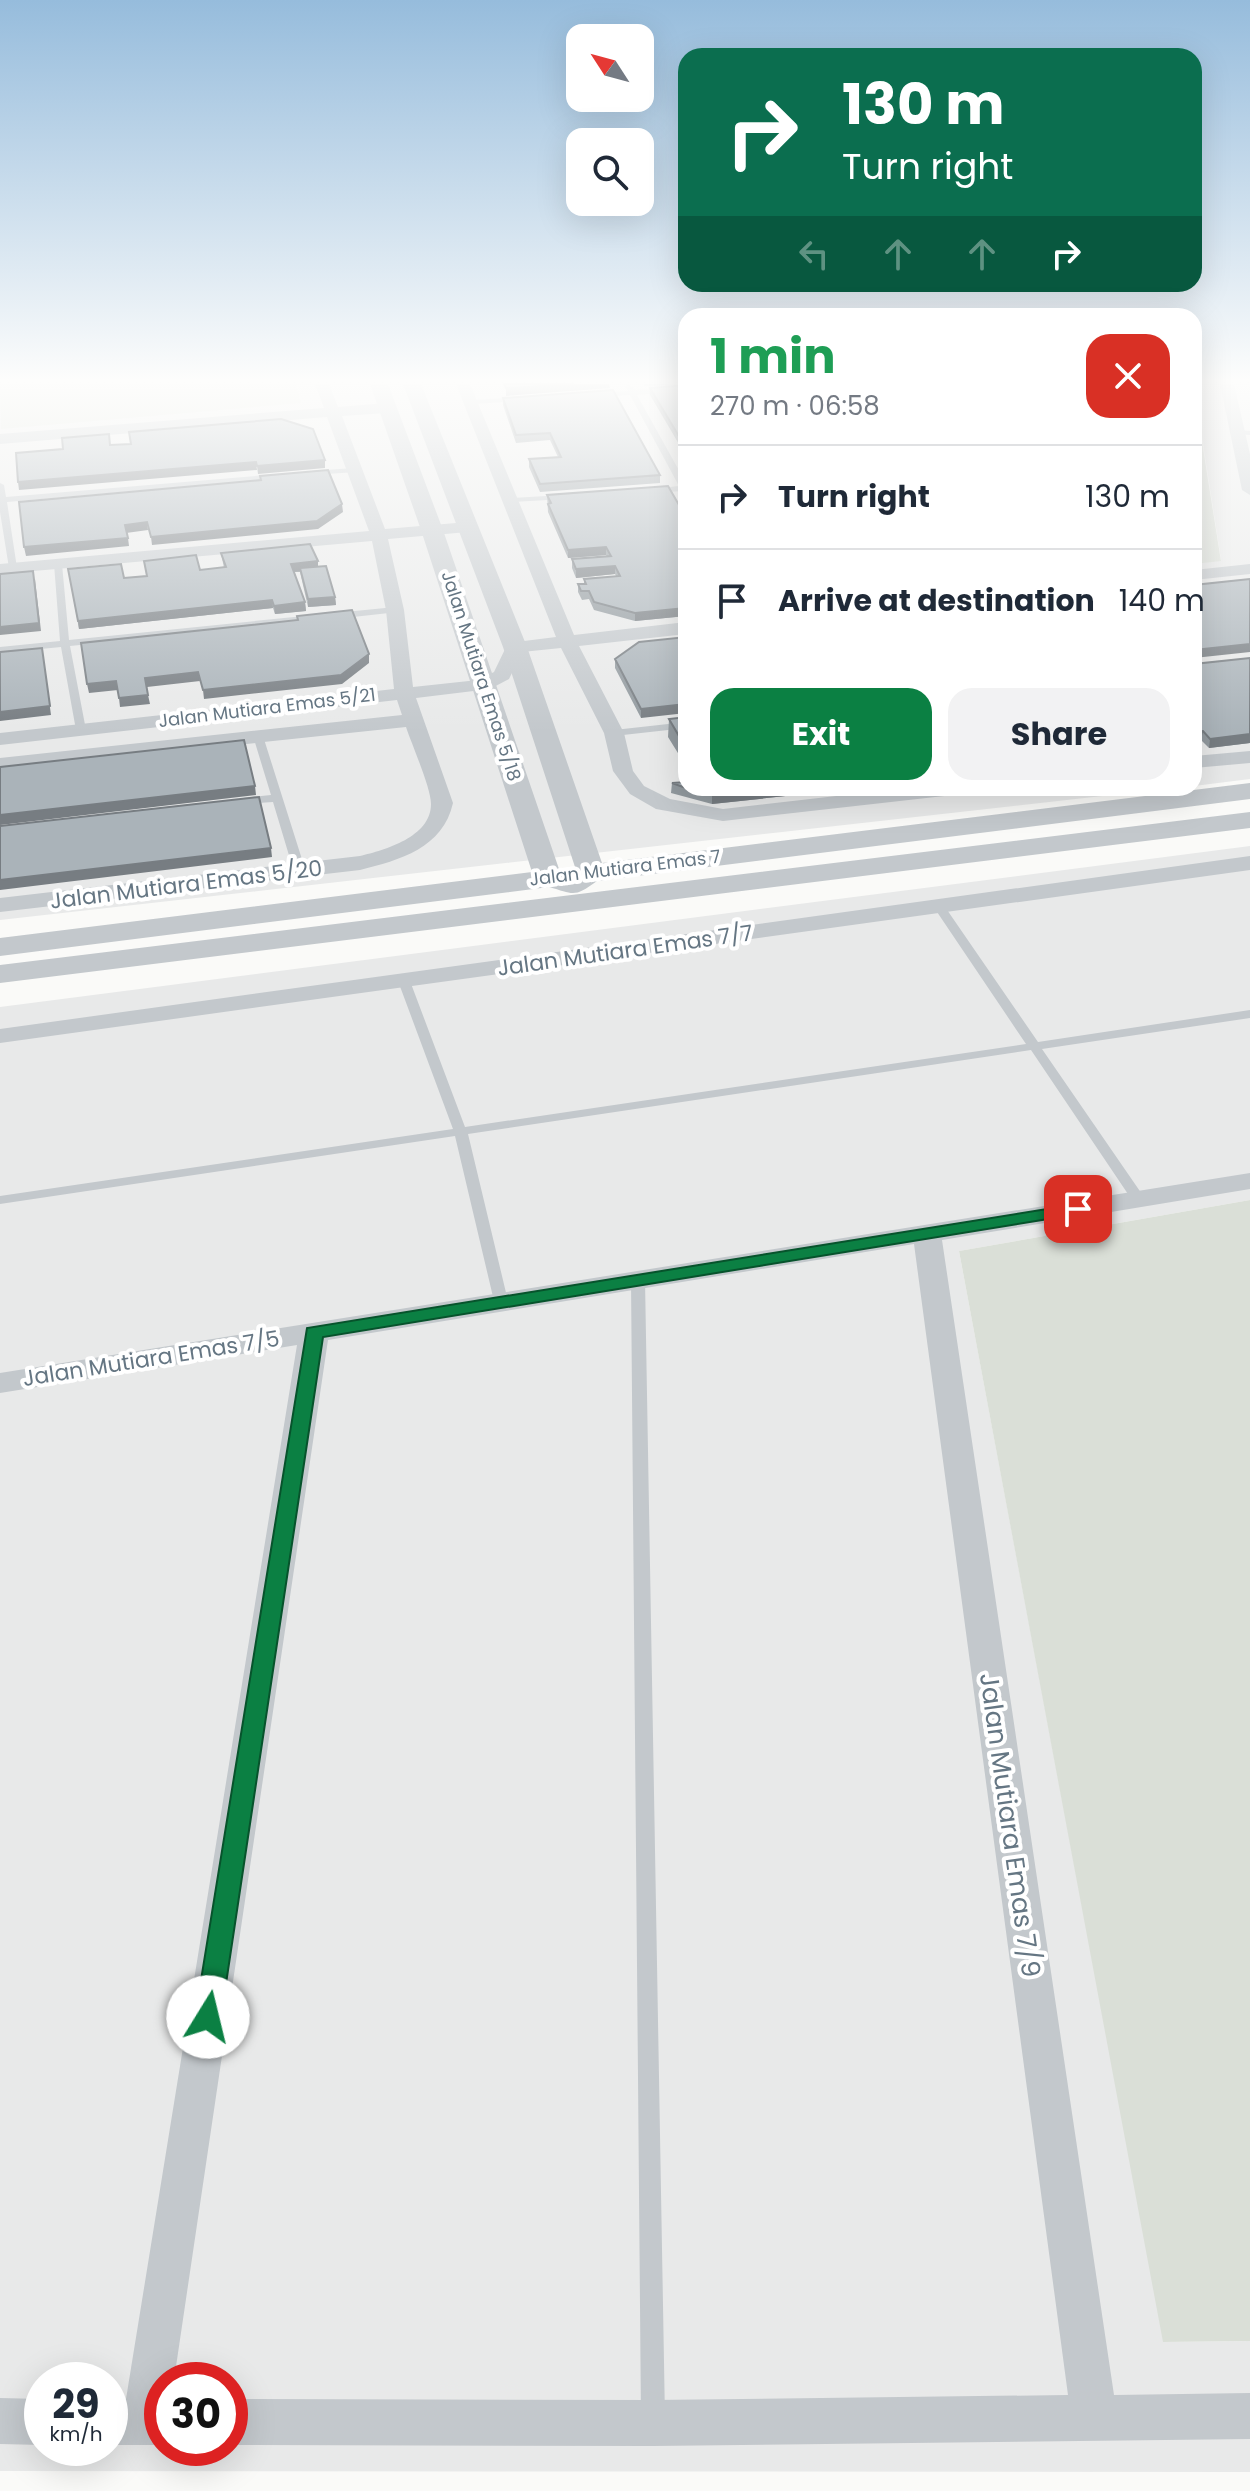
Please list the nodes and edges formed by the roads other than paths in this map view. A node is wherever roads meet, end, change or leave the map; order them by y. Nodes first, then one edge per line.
1 (1, 500) edge
2 (366, 500) edge
3 (421, 500) edge
4 (458, 500) edge
5 (512, 500) edge
6 (468, 527) junction
7 (432, 530) junction
8 (379, 535) junction
9 (58, 564) junction
10 (7, 569) edge
11 (1250, 569) edge
12 (1202, 574) edge
13 (395, 610) junction
14 (678, 629) edge
15 (567, 641) junction
16 (65, 643) junction
17 (515, 647) junction
18 (0, 650) edge
19 (483, 685) junction
20 (404, 692) junction
21 (413, 720) junction
22 (678, 726) edge
23 (81, 730) junction
24 (614, 733) junction
25 (258, 736) junction
26 (0, 739) edge
27 (1250, 757) edge
28 (1202, 761) edge
29 (0, 764) edge
30 (1250, 791) edge
31 (891, 796) edge
32 (277, 798) junction
33 (231, 803) edge
34 (1250, 820) edge
35 (1250, 863) edge
36 (300, 872) junction
37 (571, 878) junction
38 (630, 895) junction
39 (0, 905) edge
40 (939, 906) junction
41 (518, 909) junction
42 (0, 947) edge
43 (0, 974) edge
44 (404, 981) junction
45 (1250, 1014) edge
46 (0, 1036) edge
47 (1035, 1044) junction
48 (460, 1130) junction
49 (1250, 1181) edge
50 (0, 1200) edge
51 (1139, 1200) junction
52 (927, 1234) junction
53 (638, 1280) junction
54 (501, 1301) junction
55 (314, 1332) junction
56 (0, 1383) edge
57 (1250, 2416) edge
58 (1094, 2417) junction
59 (0, 2421) edge
60 (24, 2422) edge
61 (139, 2422) edge
62 (248, 2422) edge
63 (653, 2423) junction

1 - 10 lane
2 - 8 street
3 - 7 street, Jalan Mutiara Emas 5/18
4 - 6 street, Jalan Mutiara Emas 5/18
5 - 15 street
6 - 7 street
6 - 17 street, Jalan Mutiara Emas 5/18
7 - 8 street
7 - 19 street, Jalan Mutiara Emas 5/18
8 - 9 street
8 - 13 street
9 - 10 street
9 - 16 lane
11 - 12 street
13 - 16 lane
13 - 20 street
14 - 15 street
15 - 17 street
15 - 24 street
16 - 18 lane
16 - 23 lane
17 - 19 street
17 - 37 street, Jalan Mutiara Emas 5/18
19 - 20 street, Jalan Mutiara Emas 5/21
19 - 37 street, Jalan Mutiara Emas 5/18
20 - 21 street
20 - 23 street, Jalan Mutiara Emas 5/21
21 - 25 street
21 - 36 street, Jalan Mutiara Emas 5/20
22 - 24 lane
23 - 26 street, Jalan Mutiara Emas 5/21
24 - 31 street
25 - 29 street
25 - 32 lane
27 - 28 street
30 - 37 street, Jalan Mutiara Emas 7
32 - 33 lane
32 - 36 lane
34 - 38 street, Jalan Mutiara Emas 7
35 - 40 street, Jalan Mutiara Emas 7/7
36 - 39 street, Jalan Mutiara Emas 5/20
37 - 38 street
37 - 41 street
37 - 42 street, Jalan Mutiara Emas 7
38 - 41 street, Jalan Mutiara Emas 7
40 - 44 street, Jalan Mutiara Emas 7/7
40 - 47 lane
41 - 43 street, Jalan Mutiara Emas 7
44 - 46 street, Jalan Mutiara Emas 7/7
44 - 48 lane
45 - 47 lane
47 - 48 lane
47 - 51 lane
48 - 50 lane
48 - 54 lane
49 - 51 street, Jalan Mutiara Emas 7/5
51 - 52 street, Jalan Mutiara Emas 7/5
52 - 53 street, Jalan Mutiara Emas 7/5
52 - 58 street, Jalan Mutiara Emas 7/9
53 - 54 street, Jalan Mutiara Emas 7/5
53 - 63 lane
54 - 55 street, Jalan Mutiara Emas 7/5
55 - 56 street, Jalan Mutiara Emas 7/5
55 - 61 street
57 - 58 street
58 - 63 street
59 - 60 street
62 - 63 street

